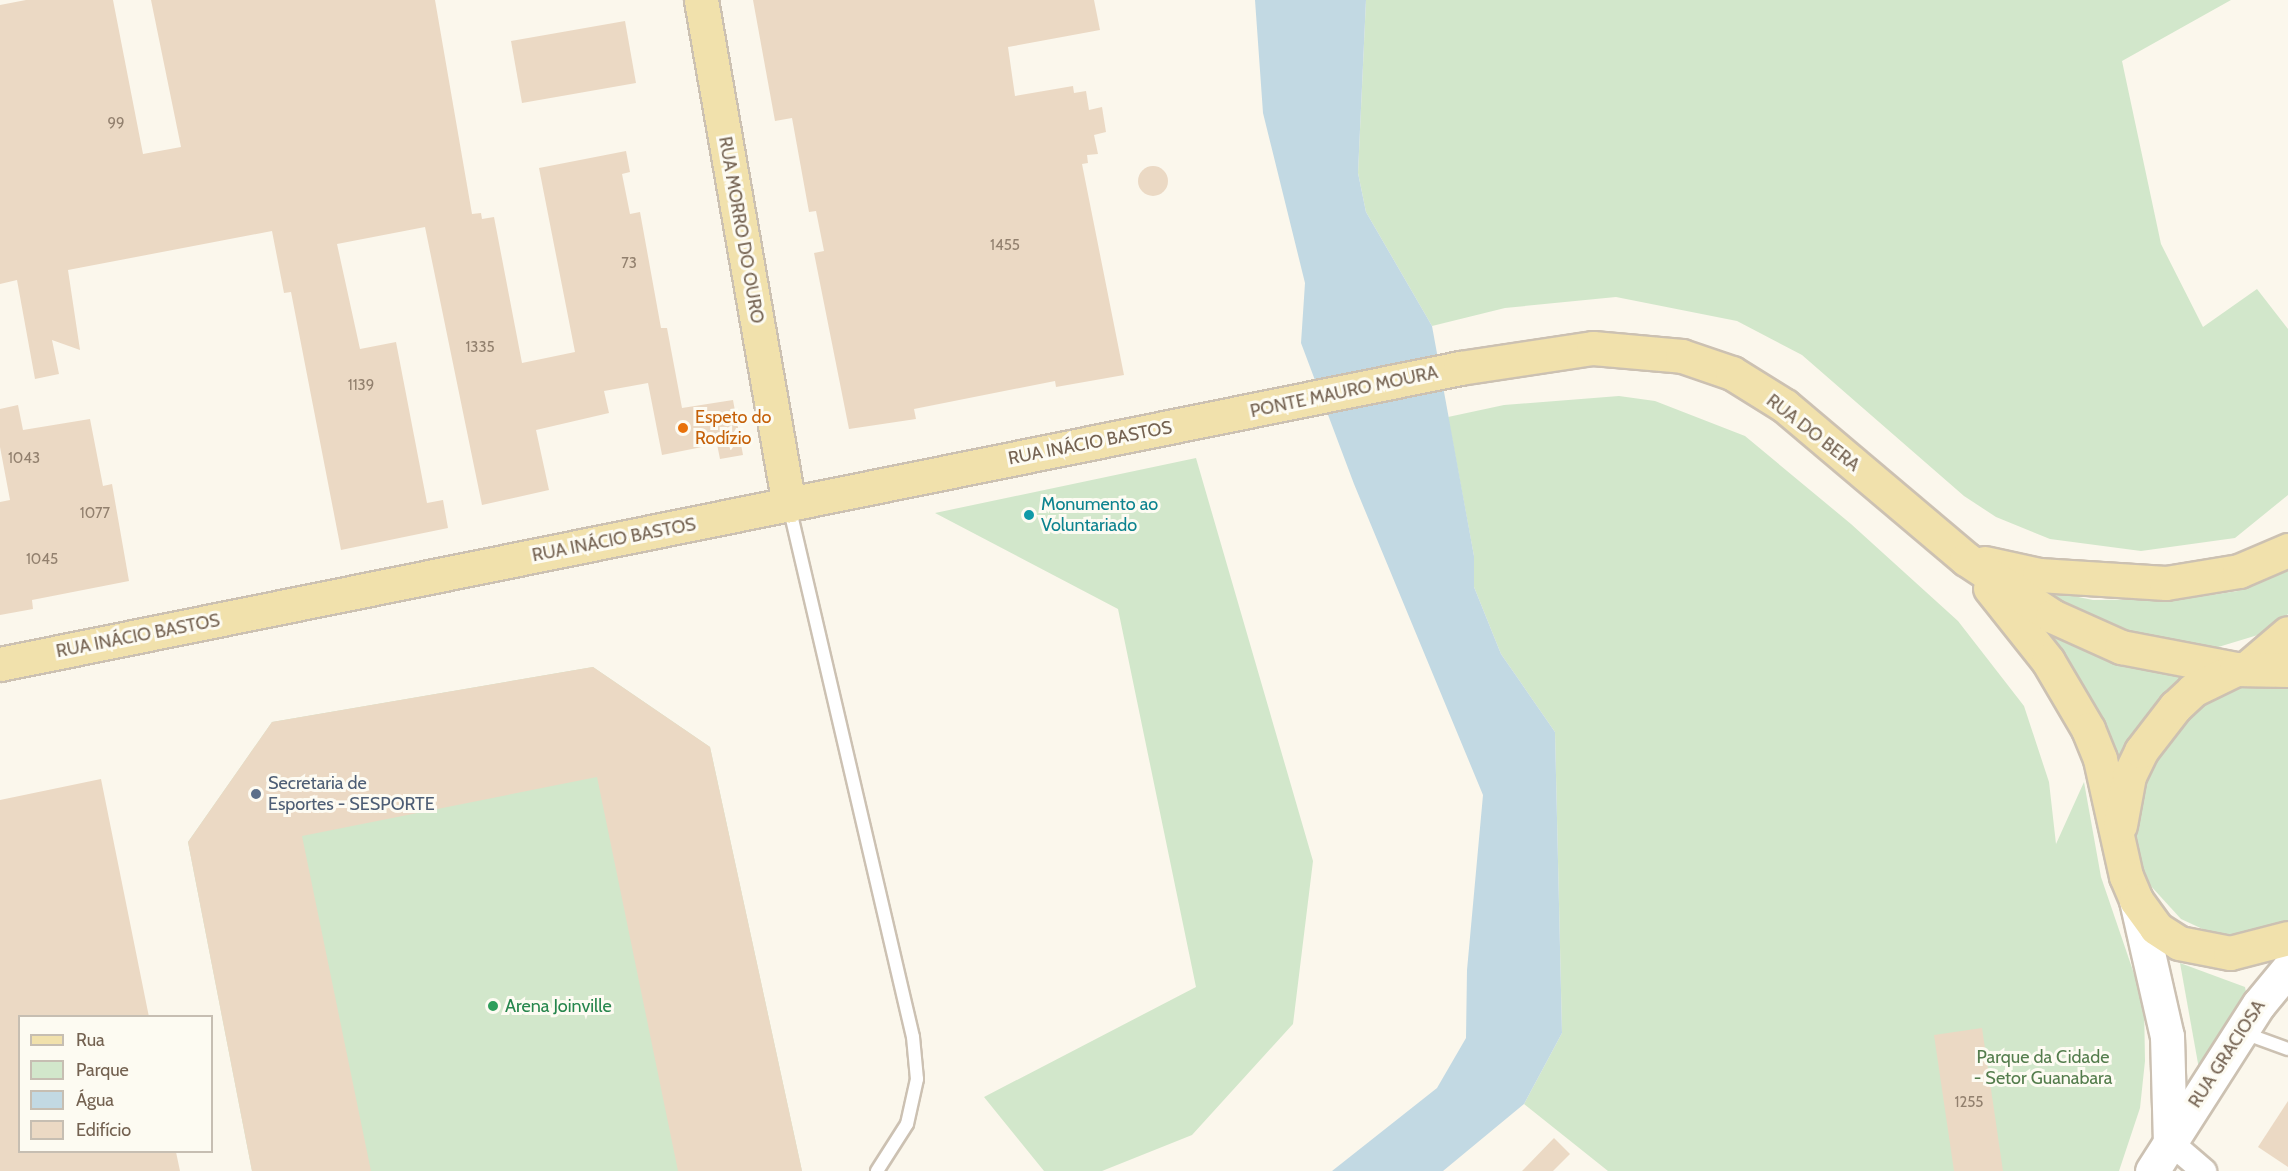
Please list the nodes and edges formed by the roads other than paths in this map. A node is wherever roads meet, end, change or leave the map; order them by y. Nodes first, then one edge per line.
1 (701, 0) edge
2 (1460, 368) joint
3 (1228, 416) joint
4 (781, 460) junction
5 (851, 492) junction
6 (789, 504) junction
7 (750, 512) junction
8 (2288, 550) edge
9 (1966, 559) junction
10 (2288, 633) edge
11 (0, 664) edge
12 (2242, 668) junction
13 (2288, 669) edge
14 (2117, 841) junction
15 (2136, 900) junction
16 (2288, 938) edge
17 (2230, 953) junction
18 (2284, 980) edge
19 (2241, 1031) junction
20 (2288, 1049) edge
21 (2170, 1142) junction
22 (877, 1171) edge
23 (2152, 1171) edge
24 (2204, 1171) edge

1 - 4 main road, RUA MORRO DO OURO
2 - 3 main road, PONTE MAURO MOURA
2 - 9 main road, RUA DO BERA
3 - 5 main road, RUA INÁCIO BASTOS
4 - 5 main road
4 - 6 main road, RUA MORRO DO OURO
4 - 7 main road
5 - 6 main road, RUA INÁCIO BASTOS
6 - 7 main road, RUA INÁCIO BASTOS
6 - 22 lane
7 - 11 main road, RUA INÁCIO BASTOS
8 - 9 main road
9 - 12 main road, RUA DO BERA
9 - 14 main road, RUA DO BERA
10 - 12 main road
12 - 13 main road, RUA DO BERA
12 - 14 main road
14 - 15 main road, RUA DO BERA
15 - 17 main road, RUA DO BERA
15 - 21 main road, RUA GRACIOSA
16 - 17 main road
17 - 18 main road
18 - 19 main road, RUA GRACIOSA
19 - 20 lane
19 - 21 main road, RUA GRACIOSA
21 - 23 main road, RUA GRACIOSA
21 - 24 street

